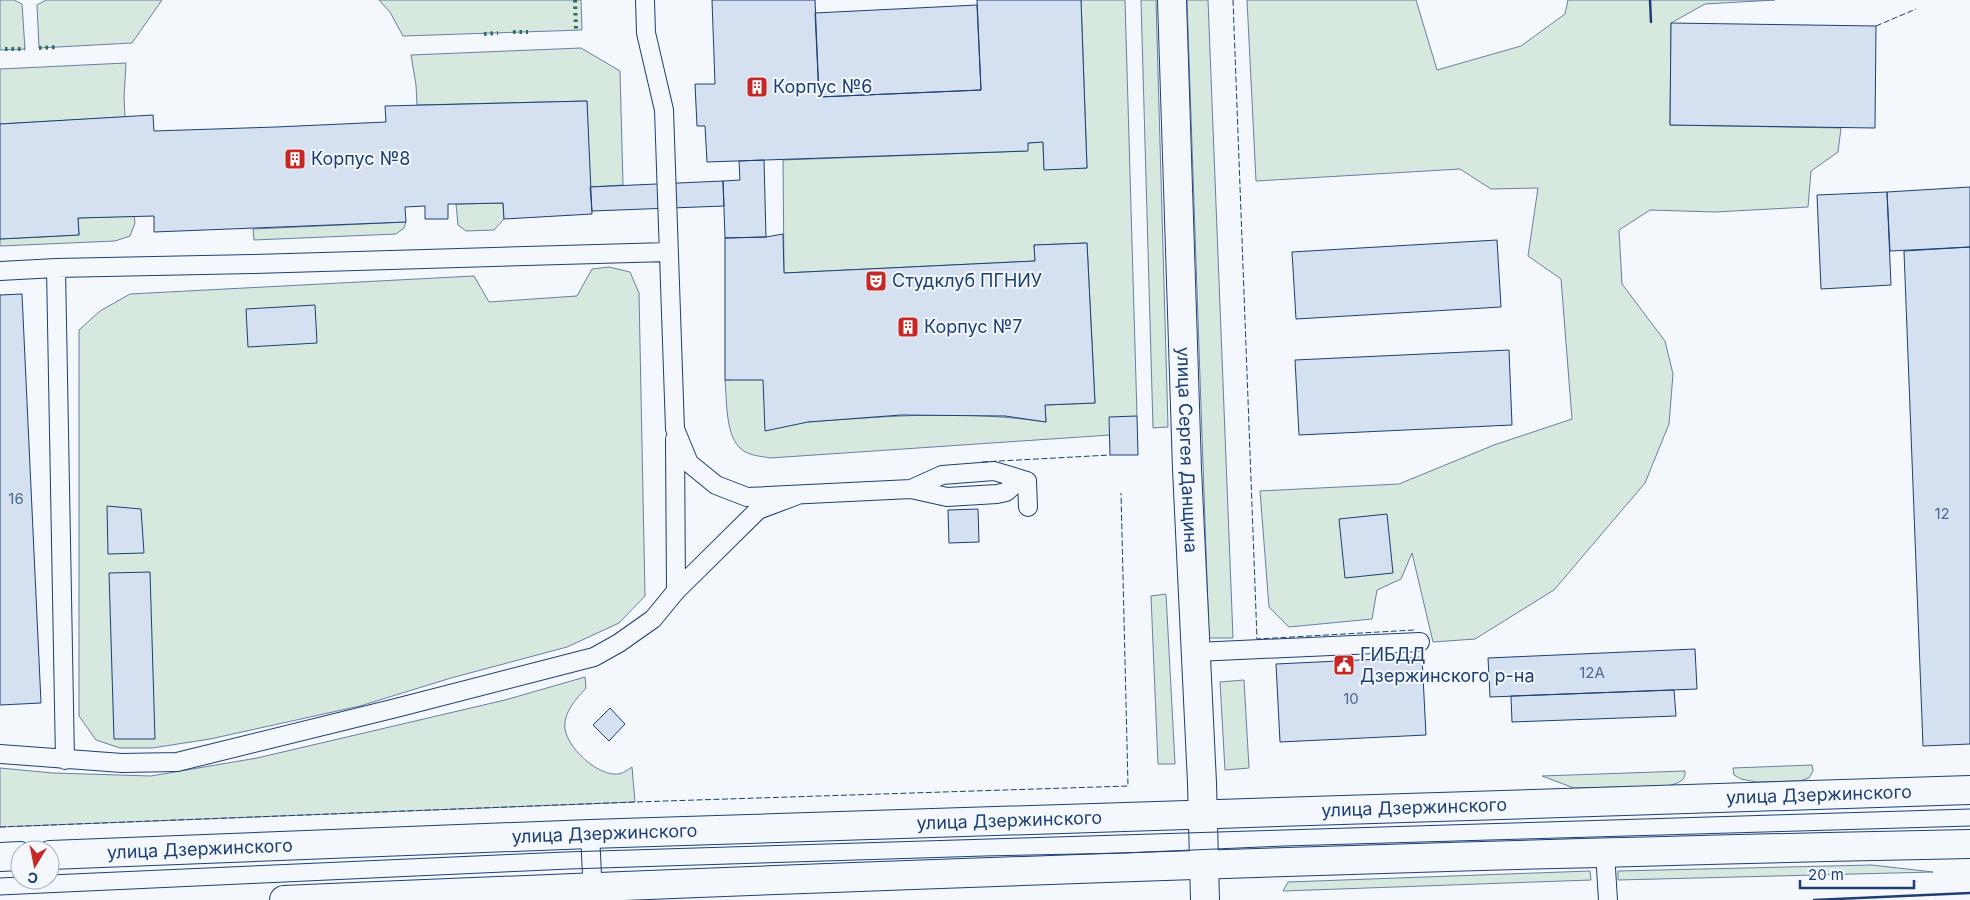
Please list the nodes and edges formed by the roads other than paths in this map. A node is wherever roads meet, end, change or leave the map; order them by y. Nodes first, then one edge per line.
1 (645, 0) edge
2 (1172, 0) edge
3 (668, 252) junction
4 (56, 268) junction
5 (0, 271) edge
6 (675, 430) junction
7 (798, 495) junction
8 (1028, 507) dead end
9 (676, 591) junction
10 (1420, 642) dead end
11 (1196, 652) junction
12 (0, 754) edge
13 (65, 760) junction
14 (1970, 790) edge
15 (1203, 813) junction
16 (590, 834) junction
17 (1970, 844) edge
18 (1605, 852) junction
19 (60, 855) edge
20 (1204, 866) junction
21 (593, 893) edge
22 (284, 900) edge
23 (1205, 900) edge
24 (1608, 900) edge

1 - 3 lane
2 - 11 main road, улица Сергея Данщина
3 - 4 lane
3 - 6 lane
4 - 5 lane
4 - 13 lane
6 - 7 lane
6 - 9 lane
7 - 8 lane
7 - 9 lane
9 - 13 lane
10 - 11 lane
11 - 15 main road, улица Сергея Данщина
12 - 13 lane
14 - 15 main road, улица Дзержинского
15 - 16 main road, улица Дзержинского
15 - 20 main road, улица Сергея Данщина
16 - 19 main road, улица Дзержинского
16 - 21 lane
17 - 18 main road
18 - 20 main road
18 - 24 lane
20 - 21 main road
20 - 23 main road, улица Сергея Данщина
21 - 22 main road

